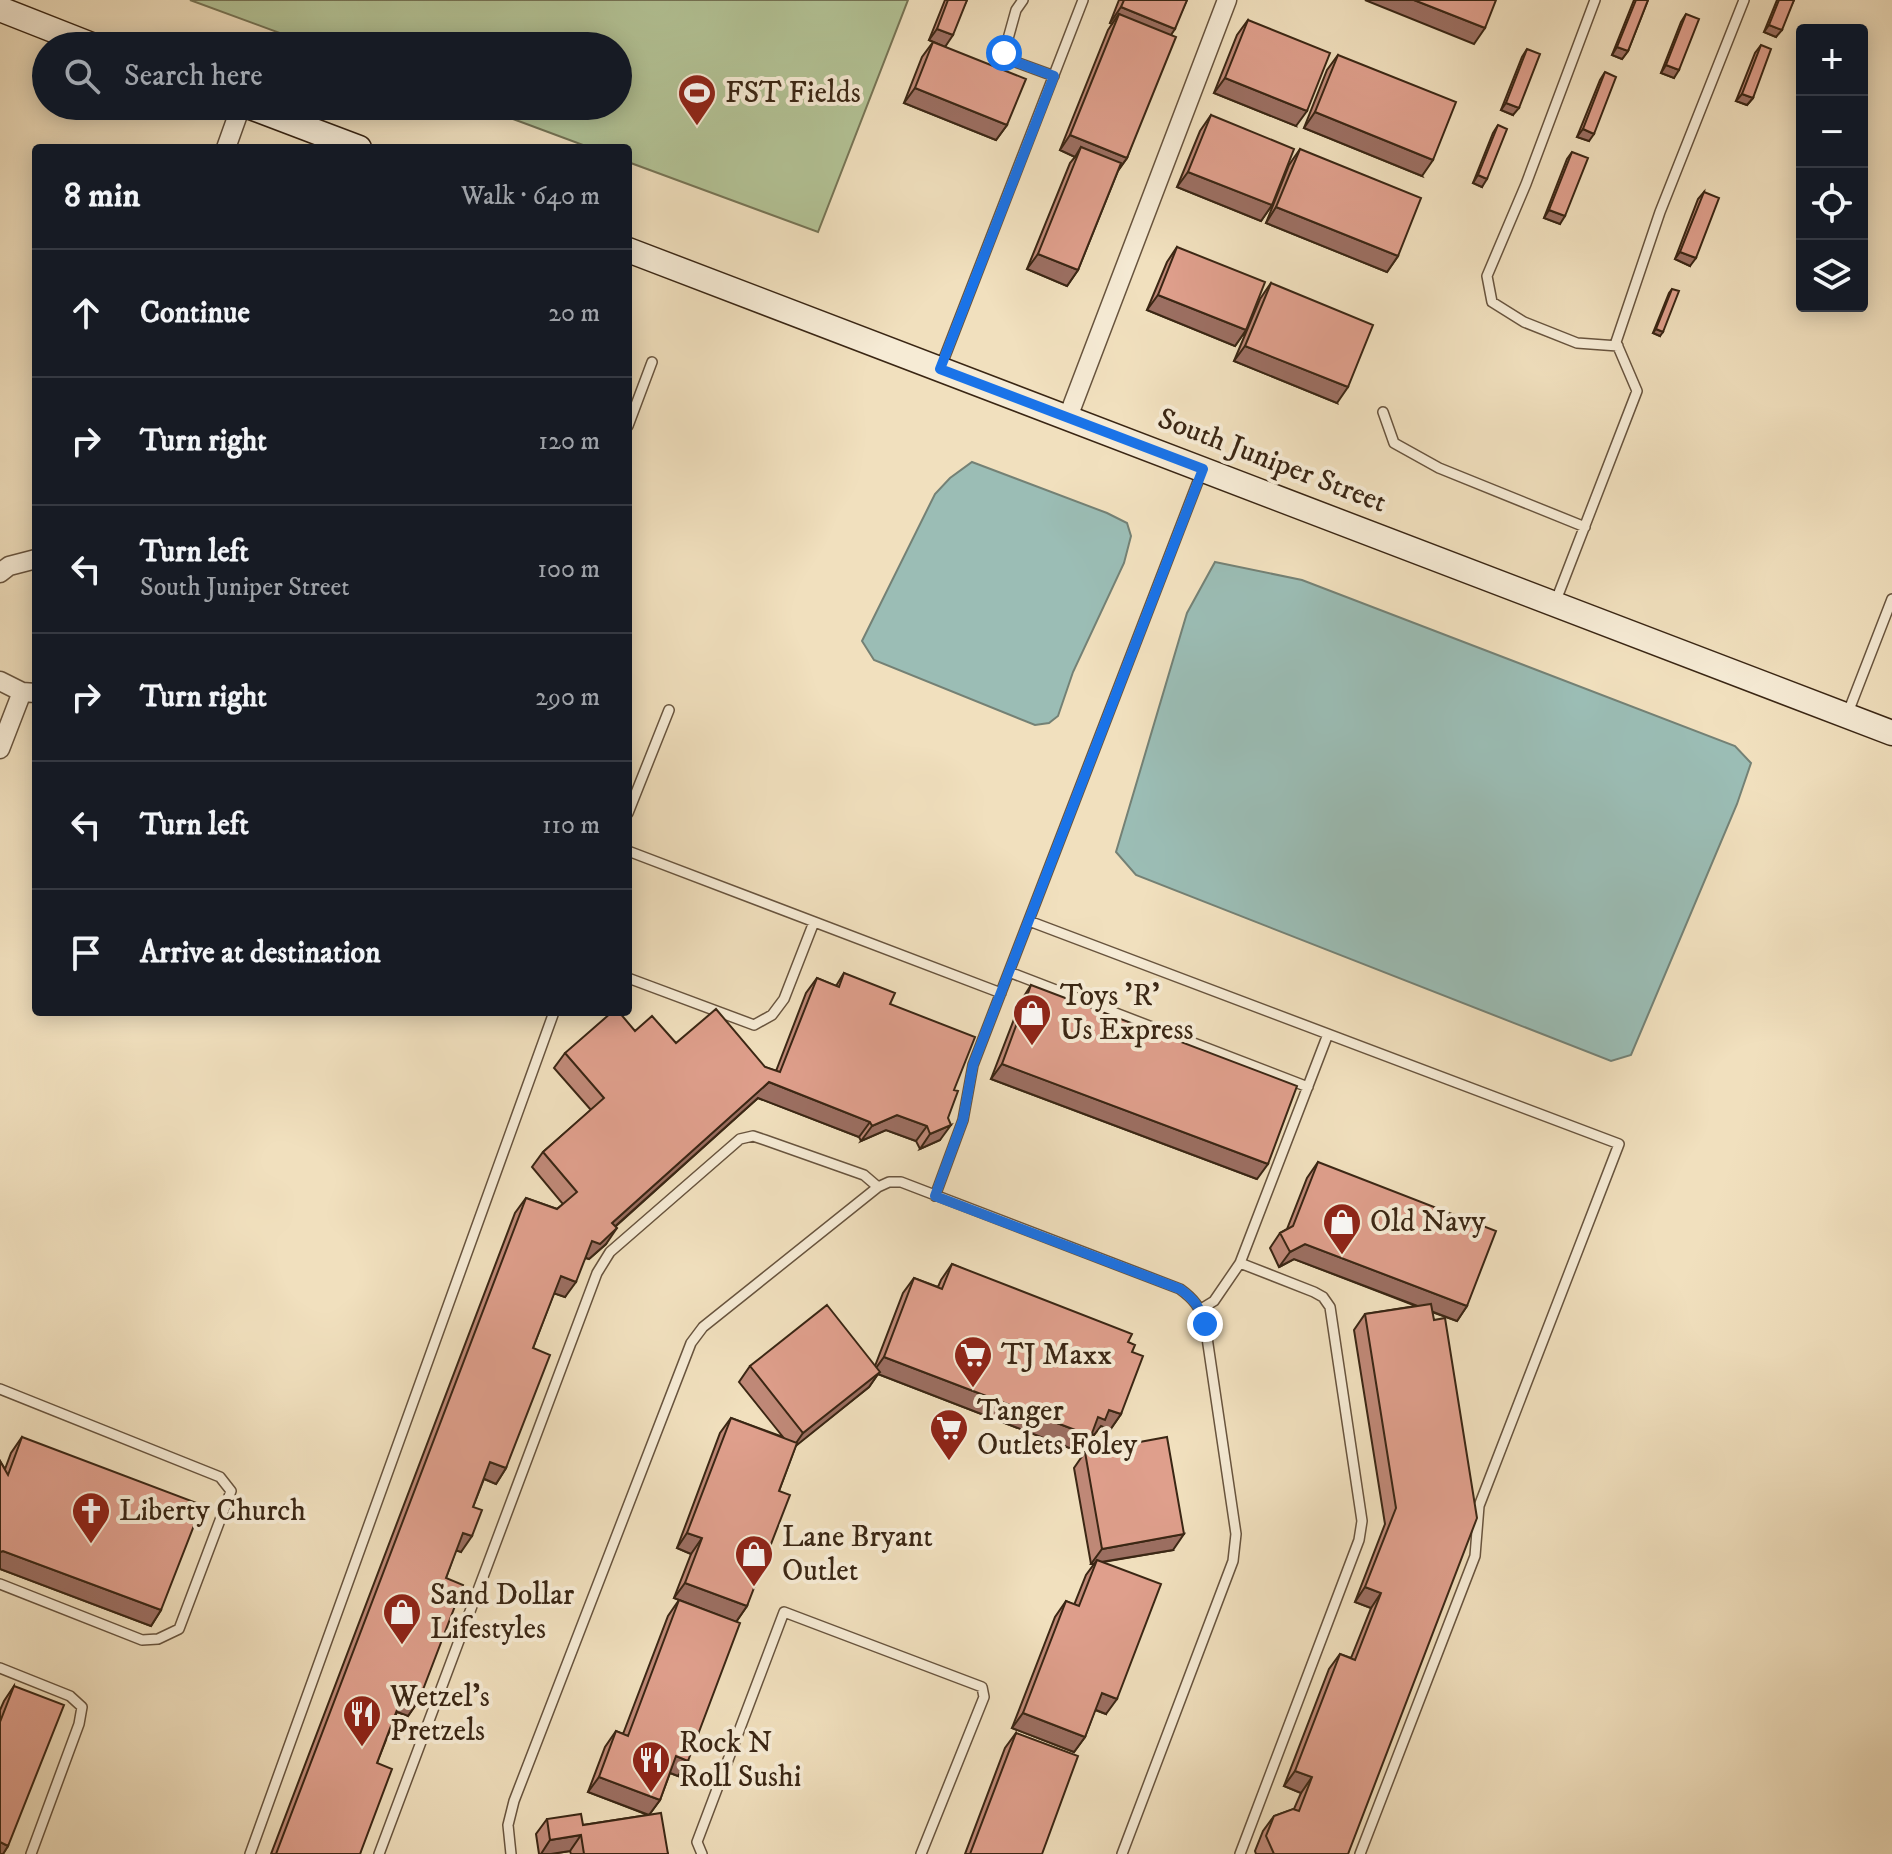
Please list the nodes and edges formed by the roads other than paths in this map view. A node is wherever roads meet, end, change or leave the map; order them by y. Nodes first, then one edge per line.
1 (1023, 0) edge
2 (1083, 0) edge
3 (1227, 0) edge
4 (1595, 0) edge
5 (1744, 0) edge
6 (0, 9) edge
7 (58, 32) edge
8 (1054, 76) junction
9 (236, 120) edge
10 (285, 120) edge
11 (227, 144) edge
12 (348, 144) edge
13 (632, 252) edge
14 (1618, 346) junction
15 (652, 362) dead end
16 (940, 369) junction
17 (1383, 412) dead end
18 (632, 415) edge
19 (1068, 417) junction
20 (1203, 469) junction
21 (1585, 527) junction
22 (32, 560) edge
23 (0, 573) edge
24 (1892, 599) edge
25 (1555, 603) junction
26 (0, 681) edge
27 (29, 693) edge
28 (669, 710) dead end
29 (1847, 715) junction
30 (1892, 733) edge
31 (0, 749) edge
32 (632, 803) edge
33 (632, 853) edge
34 (1029, 921) junction
35 (814, 922) junction
36 (1009, 972) junction
37 (632, 979) edge
38 (1001, 993) junction
39 (553, 1016) edge
40 (1328, 1034) junction
41 (1308, 1087) junction
42 (878, 1187) junction
43 (935, 1196) junction
44 (1240, 1263) junction
45 (1201, 1309) junction
46 (0, 1389) edge
47 (0, 1584) edge
48 (0, 1668) edge
49 (31, 1854) edge
50 (250, 1854) edge
51 (379, 1854) edge
52 (511, 1854) edge
53 (702, 1854) edge
54 (921, 1854) edge
55 (1122, 1854) edge
56 (1240, 1854) edge
57 (1360, 1854) edge

1 - 8 lane
2 - 8 lane
3 - 19 street
4 - 14 lane
5 - 14 lane
6 - 7 street
8 - 16 lane
9 - 11 street
10 - 12 street
13 - 16 street, South Juniper Street
14 - 21 lane
15 - 18 lane
16 - 19 street, South Juniper Street
17 - 21 lane
19 - 20 street, South Juniper Street
20 - 25 street, South Juniper Street
20 - 34 lane
21 - 25 lane
22 - 23 street
24 - 29 lane
25 - 29 street, South Juniper Street
26 - 27 street
27 - 31 street
28 - 32 lane
29 - 30 street, South Juniper Street
33 - 35 lane
34 - 36 lane
34 - 40 lane
35 - 37 lane
35 - 38 lane
36 - 38 lane
36 - 41 lane
38 - 43 lane
39 - 50 lane
40 - 41 lane
40 - 57 lane
41 - 44 lane
42 - 43 lane
42 - 51 lane
42 - 52 lane
43 - 45 lane
44 - 45 lane
44 - 56 lane
45 - 55 lane
46 - 47 lane
48 - 49 lane
53 - 54 lane

